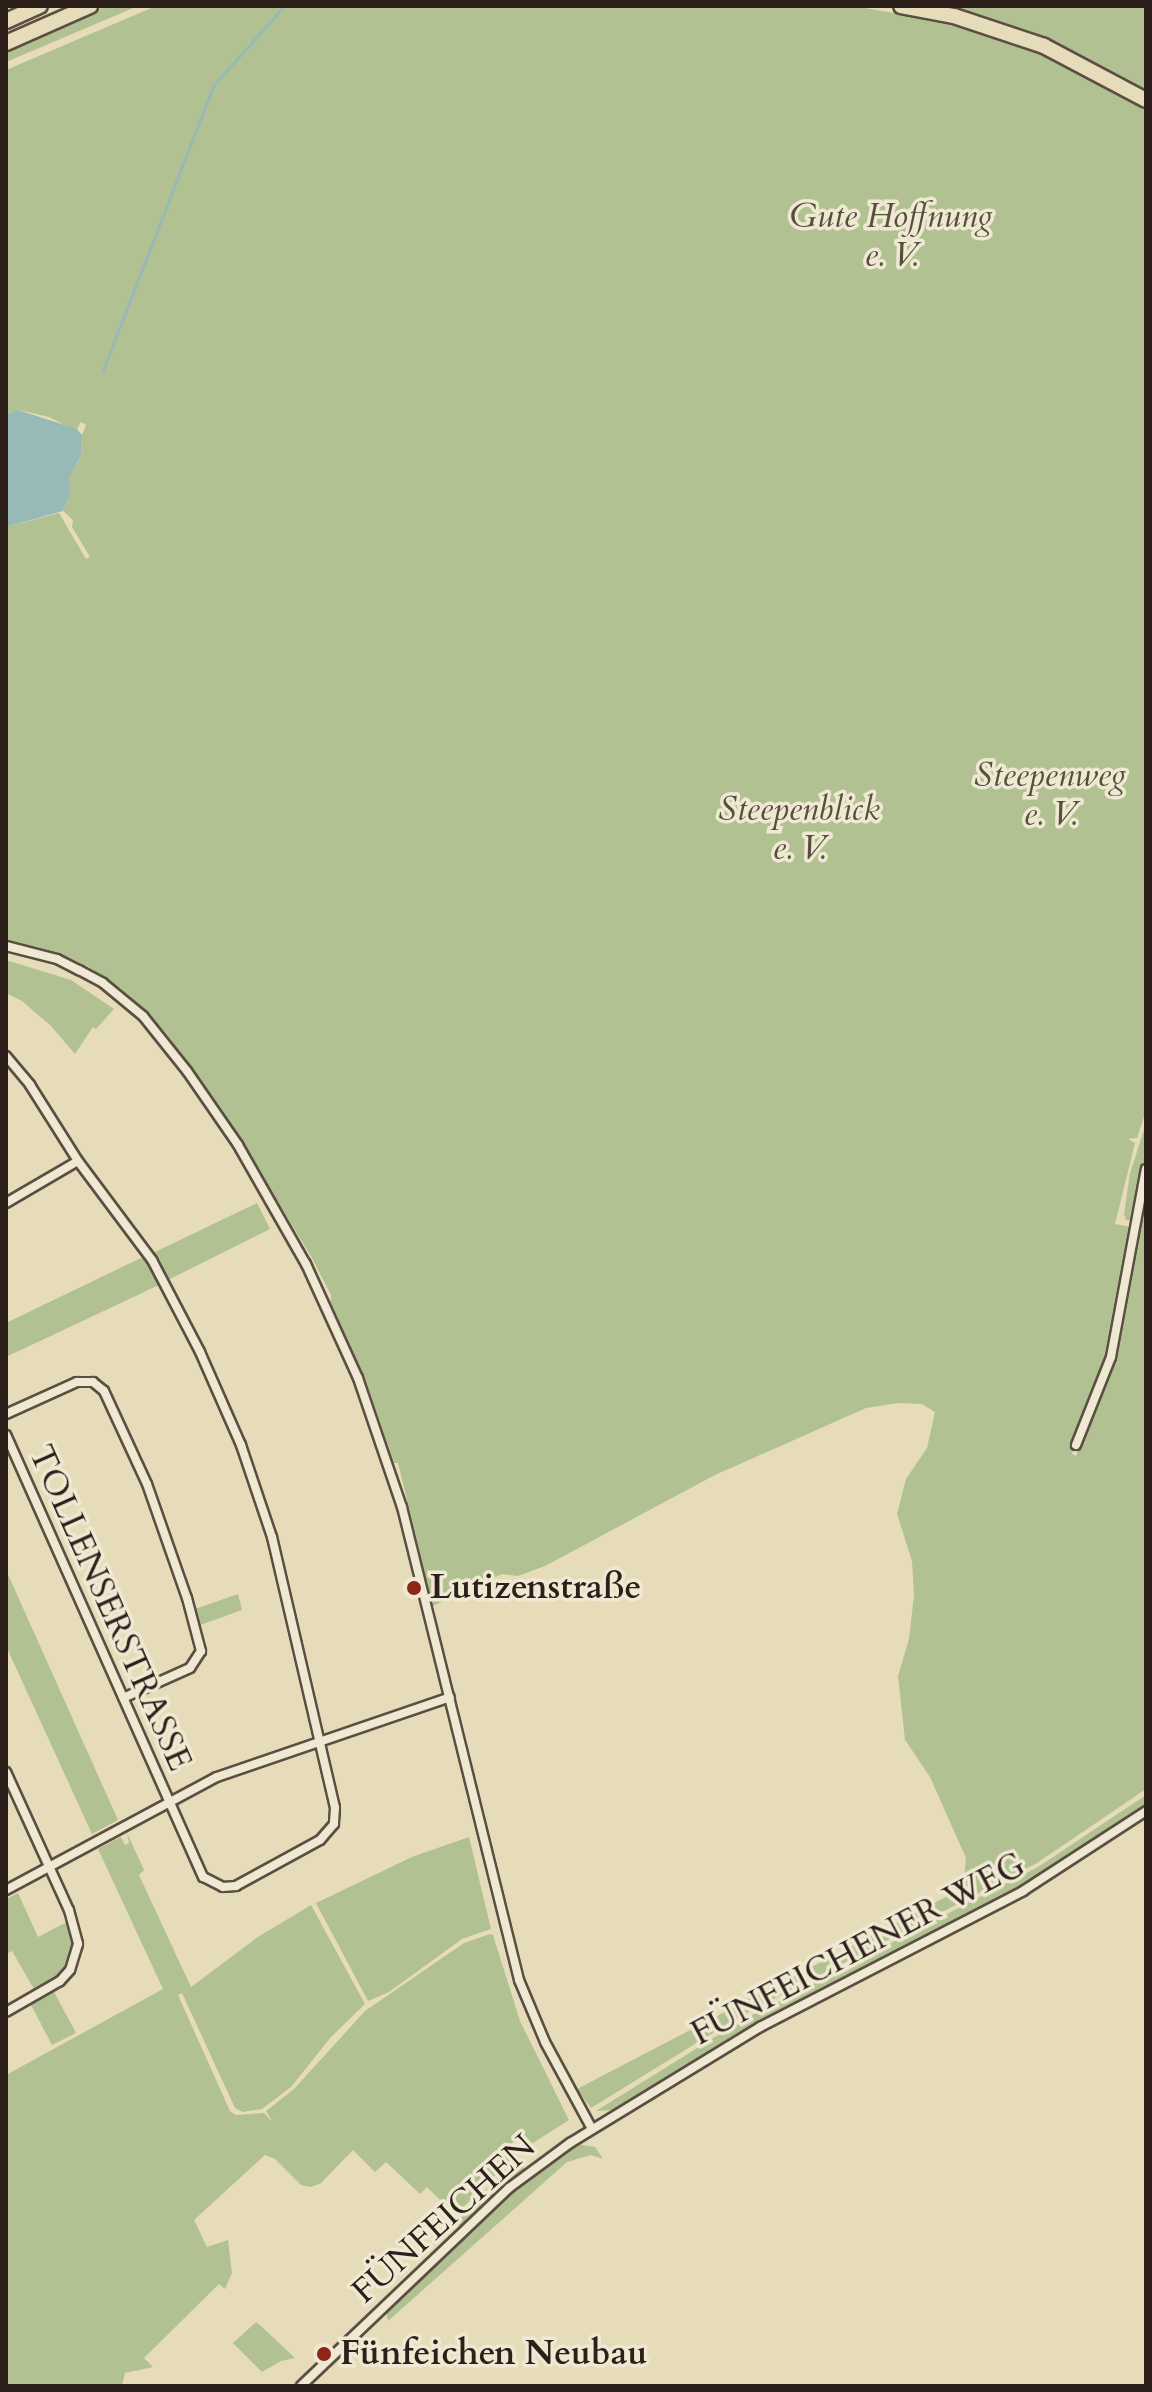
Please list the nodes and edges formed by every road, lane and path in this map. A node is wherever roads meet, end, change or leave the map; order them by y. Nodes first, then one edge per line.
1 (40, 6) edge
2 (90, 6) edge
3 (901, 6) edge
4 (6, 21) edge
5 (6, 43) edge
6 (1146, 100) edge
7 (6, 946) edge
8 (6, 1056) edge
9 (15, 1069) junction
10 (7, 1076) edge
11 (78, 1161) junction
12 (1146, 1169) edge
13 (6, 1203) edge
14 (6, 1414) edge
15 (6, 1435) edge
16 (1076, 1445) dead end
17 (450, 1697) junction
18 (123, 1698) junction
19 (318, 1741) junction
20 (6, 1772) edge
21 (167, 1801) junction
22 (1146, 1811) edge
23 (49, 1866) junction
24 (6, 1890) edge
25 (6, 2012) edge
26 (592, 2129) junction
27 (301, 2386) edge

1 - 4 main road
2 - 5 main road
3 - 6 main road
7 - 17 street
8 - 9 street, TOLLENSERSTRASSE
9 - 10 street
9 - 11 street, TOLLENSERSTRASSE
11 - 13 street
11 - 19 street, TOLLENSERSTRASSE
12 - 16 street
14 - 18 street
15 - 18 street, TOLLENSERSTRASSE
17 - 19 street
17 - 26 street
18 - 21 street, TOLLENSERSTRASSE
19 - 21 street
19 - 21 street, TOLLENSERSTRASSE
20 - 23 street
21 - 23 street
22 - 26 street, FÜNFEICHENER WEG
23 - 24 street
23 - 25 street
26 - 27 street, FÜNFEICHEN

